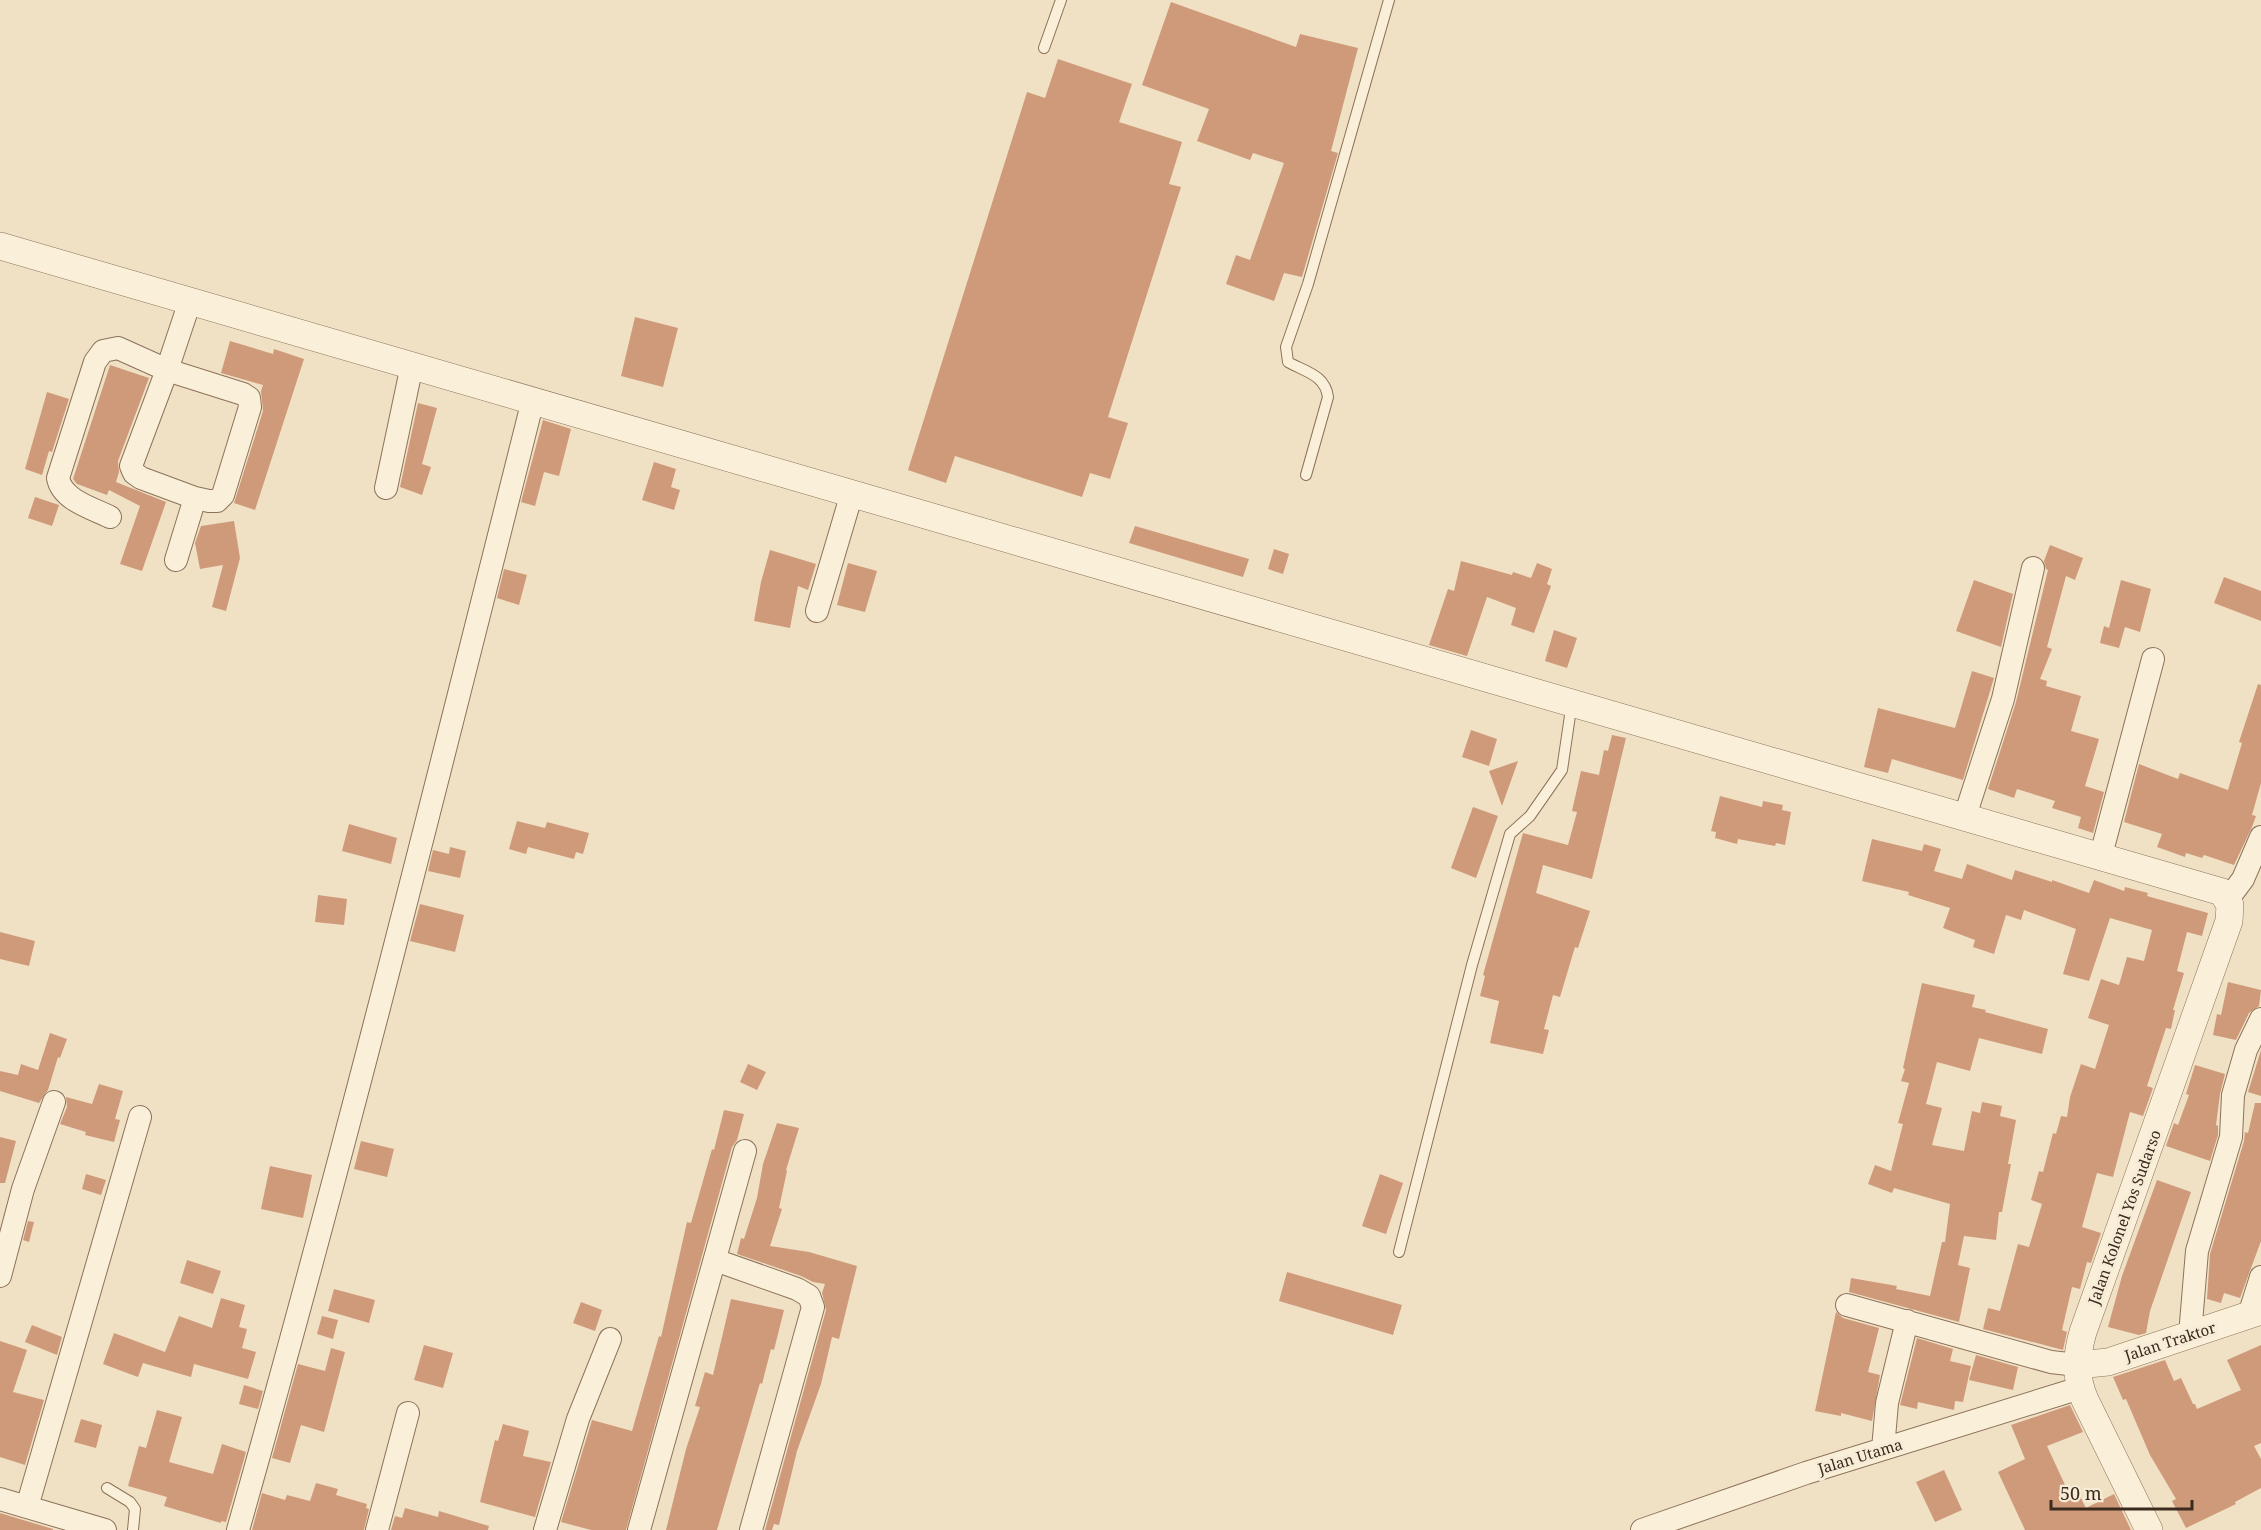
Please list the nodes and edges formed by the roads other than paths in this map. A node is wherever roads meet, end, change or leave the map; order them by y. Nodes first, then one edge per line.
1 (1061, 0) edge
2 (1389, 0) edge
3 (1044, 48) dead end
4 (0, 246) edge
5 (190, 300) junction
6 (412, 365) junction
7 (167, 370) junction
8 (532, 400) junction
9 (1306, 475) dead end
10 (386, 488) dead end
11 (852, 493) junction
12 (195, 498) junction
13 (110, 517) dead end
14 (176, 560) dead end
15 (2033, 568) dead end
16 (817, 611) dead end
17 (2153, 659) dead end
18 (1572, 702) junction
19 (1965, 816) junction
20 (2261, 837) edge
21 (2101, 855) junction
22 (2228, 899) junction
23 (2261, 1018) edge
24 (54, 1102) dead end
25 (140, 1117) dead end
26 (745, 1151) dead end
27 (1399, 1252) dead end
28 (715, 1260) junction
29 (0, 1276) edge
30 (2261, 1277) edge
31 (1847, 1305) dead end
32 (2255, 1313) edge
33 (1907, 1322) junction
34 (2190, 1335) junction
35 (610, 1339) dead end
36 (2078, 1377) junction
37 (408, 1413) dead end
38 (1882, 1449) junction
39 (107, 1488) dead end
40 (0, 1499) edge
41 (27, 1507) junction
42 (105, 1530) edge
43 (133, 1530) edge
44 (238, 1530) edge
45 (377, 1530) edge
46 (545, 1530) edge
47 (639, 1530) edge
48 (751, 1530) edge
49 (1642, 1530) edge
50 (2149, 1530) edge

1 - 3 lane
2 - 9 lane
4 - 5 street
5 - 6 street
5 - 7 street
6 - 8 street
6 - 10 street
7 - 12 street
7 - 12 street
7 - 13 street
8 - 11 street
8 - 44 street
11 - 16 street
11 - 18 street
12 - 14 street
15 - 19 street
17 - 21 street
18 - 19 street
18 - 27 lane
19 - 21 street
20 - 22 street
21 - 22 street
22 - 36 street, Jalan Kolonel Yos Sudarso
23 - 34 street
24 - 29 street
25 - 41 street
26 - 28 street
28 - 47 street
28 - 48 street
30 - 32 street
31 - 33 street
32 - 34 street, Jalan Traktor
33 - 36 street
33 - 38 street
34 - 36 street, Jalan Traktor
35 - 46 street
36 - 38 street, Jalan Utama
36 - 50 street
37 - 45 street
38 - 49 street, Jalan Utama
39 - 43 lane
40 - 41 street
41 - 42 street

